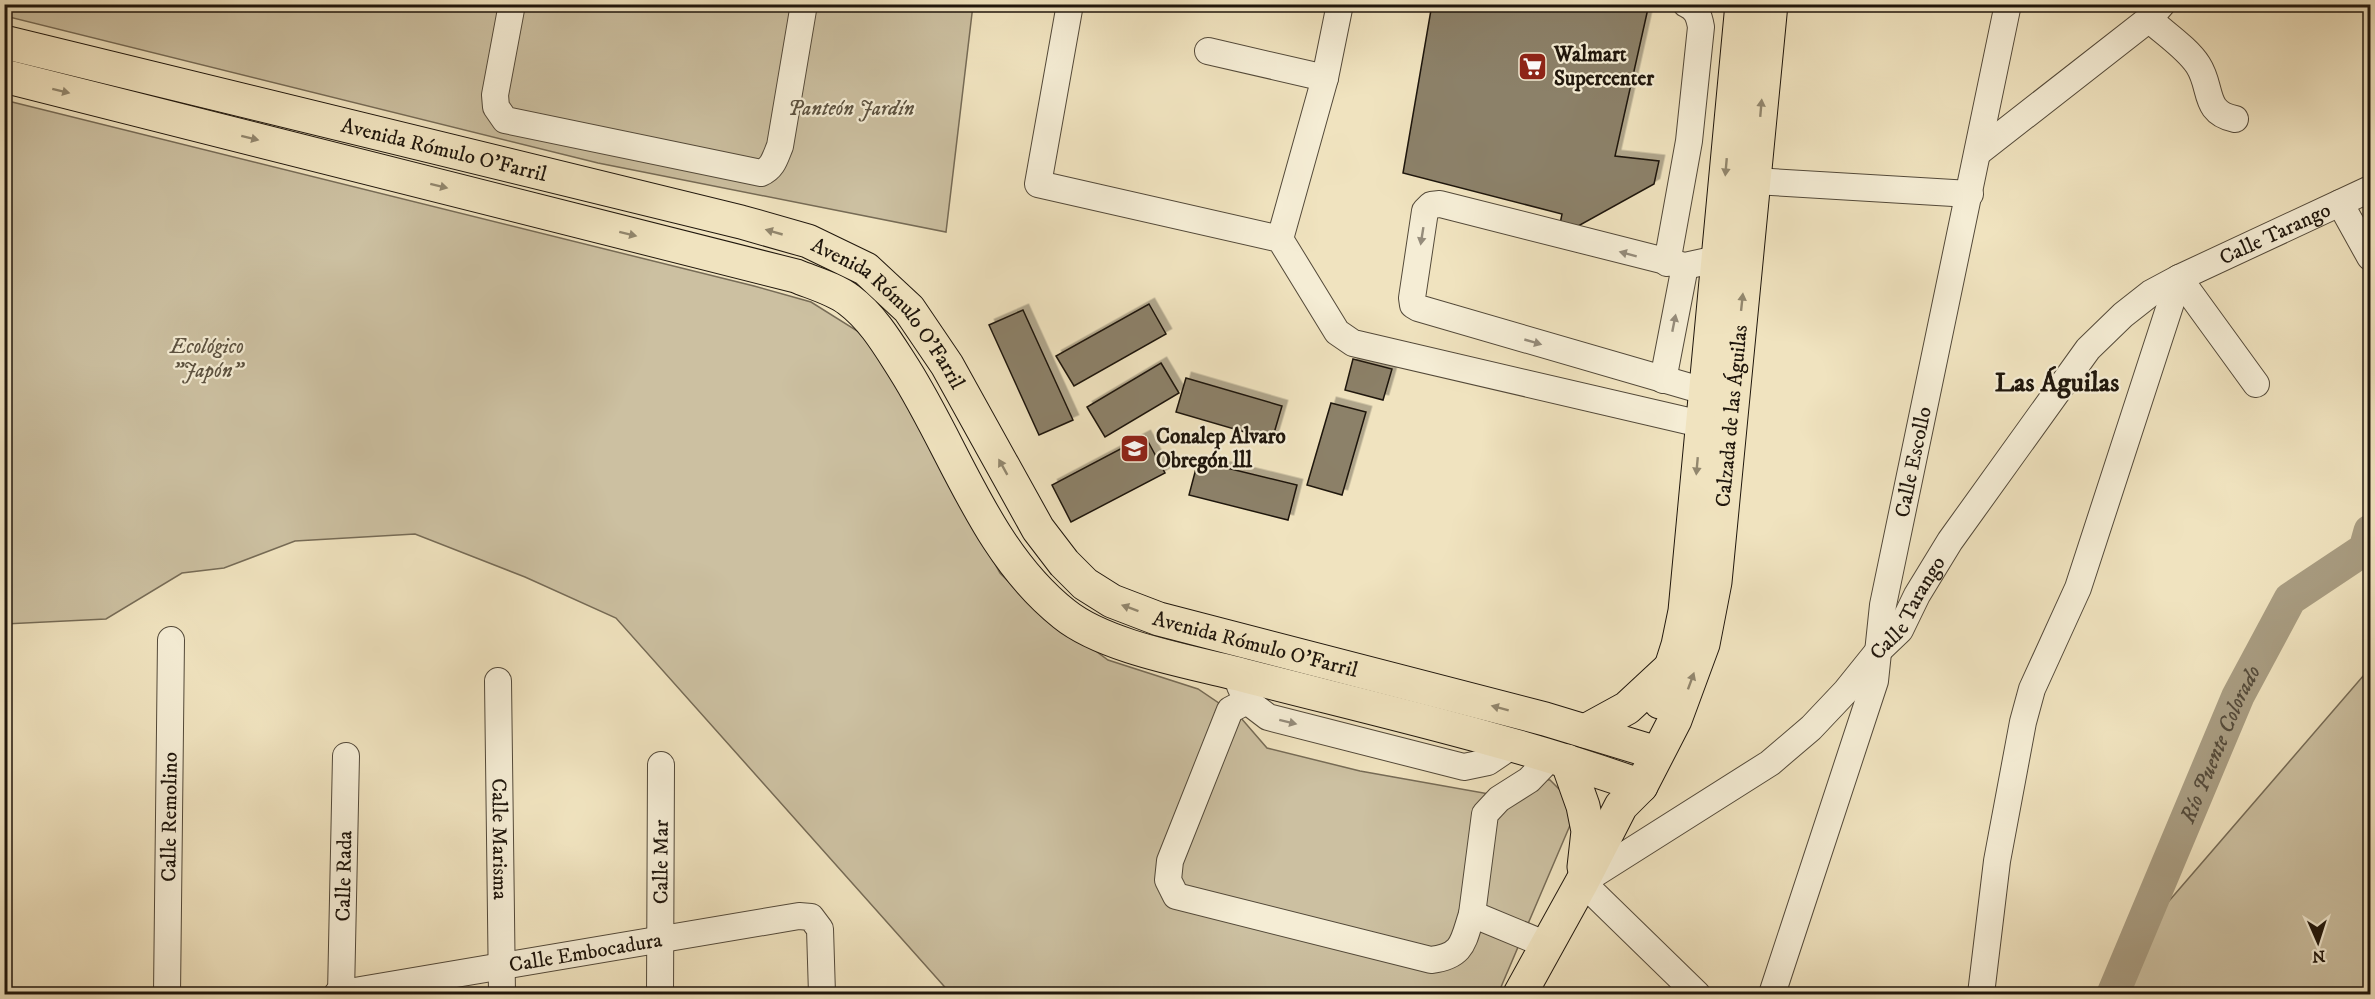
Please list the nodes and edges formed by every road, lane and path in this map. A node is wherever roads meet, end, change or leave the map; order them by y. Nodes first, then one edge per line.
1 (512, 4) edge
2 (804, 4) edge
3 (1070, 4) edge
4 (1340, 4) edge
5 (1686, 4) edge
6 (1742, 4) edge
7 (1771, 4) edge
8 (2008, 4) edge
9 (2156, 12) edge
10 (4, 42) edge
11 (1208, 51) dead end
12 (4, 76) edge
13 (1325, 78) junction
14 (2235, 119) dead end
15 (1980, 151) junction
16 (1754, 181) junction
17 (2370, 189) edge
18 (1970, 194) junction
19 (2340, 203) junction
20 (1280, 239) junction
21 (2370, 257) edge
22 (1717, 259) junction
23 (1676, 265) junction
24 (2179, 278) junction
25 (1663, 380) junction
26 (2256, 384) dead end
27 (1704, 391) junction
28 (1701, 424) junction
29 (171, 640) dead end
30 (1879, 650) junction
31 (1672, 665) junction
32 (498, 681) dead end
33 (1240, 686) junction
34 (1545, 720) junction
35 (1585, 731) junction
36 (1647, 750) junction
37 (1542, 754) junction
38 (346, 756) dead end
39 (661, 765) dead end
40 (1628, 791) junction
41 (1582, 882) junction
42 (1472, 914) junction
43 (660, 940) junction
44 (1547, 945) junction
45 (503, 968) junction
46 (167, 994) edge
47 (340, 994) edge
48 (502, 994) edge
49 (660, 994) edge
50 (822, 994) edge
51 (1520, 994) edge
52 (1697, 994) edge
53 (1772, 994) edge
54 (1981, 994) edge

1 - 2 street
3 - 20 street
4 - 13 street
5 - 23 street
6 -> 22 main road, Calzada de las Águilas
16 -> 7 main road, Calzada de las Águilas
8 - 15 street, Calle Escollo
9 - 14 street
9 - 15 street
34 -> 10 main road, Avenida Rómulo O'Farril
11 - 13 street
12 -> 33 main road, Avenida Rómulo O'Farril
13 - 20 street
15 - 18 street, Calle Escollo
16 - 18 street
36 -> 16 main road, Calzada de las Águilas
17 - 19 street, Calle Tarango
18 - 30 street, Calle Escollo
19 - 21 street
19 - 24 street, Calle Tarango
20 - 28 street
22 - 23 street
22 - 27 main road, Calzada de las Águilas
25 -> 23 street
23 -> 25 street
24 - 26 street
24 - 30 street, Calle Tarango
24 - 54 street
25 - 27 street
27 - 28 main road, Calzada de las Águilas
28 -> 31 main road, Calzada de las Águilas
29 - 46 street, Calle Remolino
30 - 41 street, Calle Tarango
30 - 53 street, Calle Escollo
31 - 35 main road
31 - 36 main road, Calzada de las Águilas
32 - 45 street, Calle Marisma
33 -> 37 main road, Avenida Rómulo O'Farril
33 - 42 street
34 - 35 main road, Avenida Rómulo O'Farril
34 - 37 main road
35 - 36 main road, Avenida Rómulo O'Farril
36 - 40 main road, Calzada de las Águilas
37 - 40 main road, Avenida Rómulo O'Farril
37 - 41 main road
37 - 42 street
38 - 47 street, Calle Rada
39 - 43 street, Calle Mar
40 - 41 main road, Calzada de las Águilas
41 - 44 main road, Calzada de las Águilas
41 - 52 street
42 - 44 street
43 - 45 street, Calle Embocadura
43 - 49 street, Calle Mar
43 - 50 street, Calle Embocadura
44 - 51 main road, Calzada de las Águilas
45 - 47 street, Calle Embocadura
45 - 48 street, Calle Marisma

